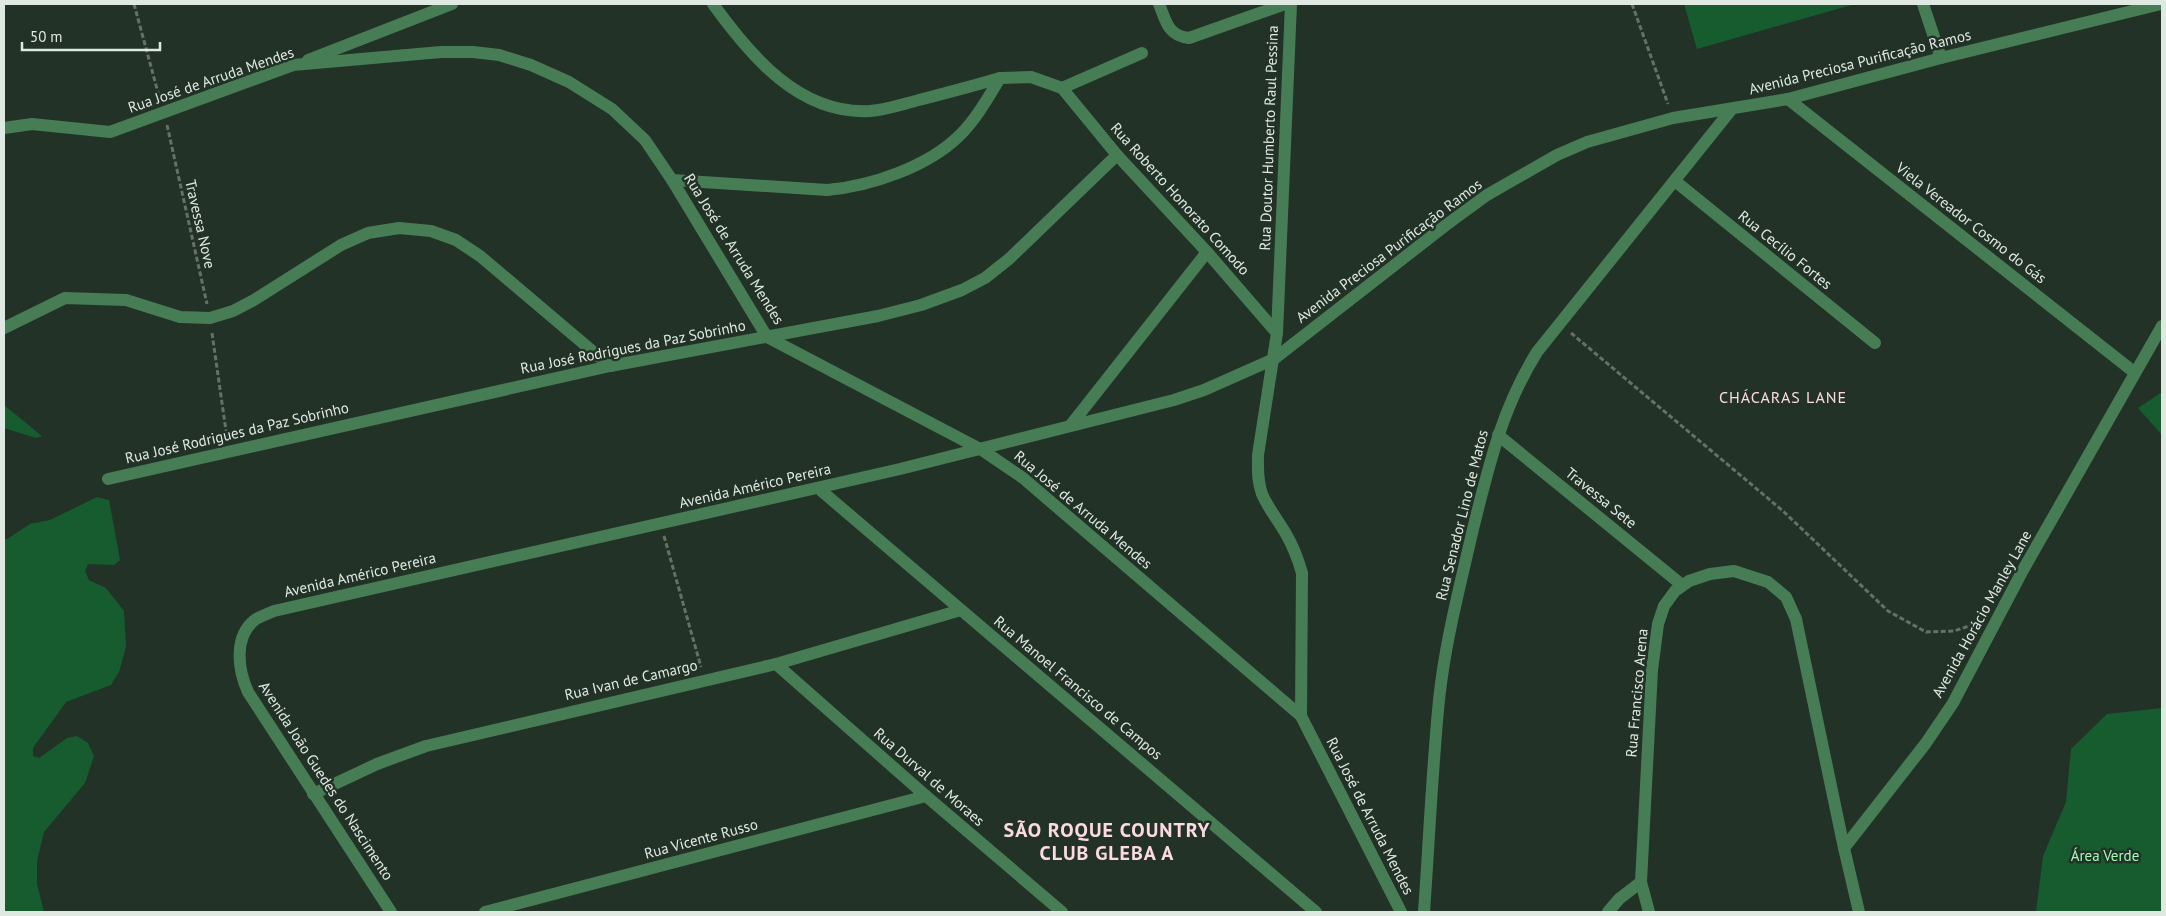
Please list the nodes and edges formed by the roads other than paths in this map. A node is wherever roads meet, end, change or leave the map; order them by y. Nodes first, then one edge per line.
1 (452, 4) edge
2 (713, 4) edge
3 (1159, 4) edge
4 (1285, 4) edge
5 (1291, 4) edge
6 (1923, 4) edge
7 (2160, 4) edge
8 (1142, 53) dead end
9 (1941, 58) junction
10 (294, 65) junction
11 (1000, 78) junction
12 (1062, 88) junction
13 (1788, 99) junction
14 (1731, 110) junction
15 (4, 128) edge
16 (1117, 154) junction
17 (672, 180) junction
18 (1675, 181) junction
19 (1207, 252) junction
20 (2162, 326) edge
21 (4, 328) edge
22 (1277, 333) junction
23 (767, 337) junction
24 (1875, 344) dead end
25 (1274, 359) junction
26 (610, 366) junction
27 (2134, 372) junction
28 (1070, 426) junction
29 (1498, 435) junction
30 (982, 450) junction
31 (108, 479) dead end
32 (818, 488) junction
33 (1682, 586) junction
34 (961, 610) junction
35 (243, 635) joint
36 (776, 664) junction
37 (1300, 716) junction
38 (313, 794) junction
39 (926, 796) junction
40 (1844, 848) junction
41 (1641, 882) junction
42 (391, 912) edge
43 (485, 912) edge
44 (1062, 912) edge
45 (1316, 912) edge
46 (1401, 912) edge
47 (1424, 912) edge
48 (1608, 912) edge
49 (1649, 912) edge
50 (1859, 912) edge

1 - 10 street
2 - 11 street
3 - 4 street
5 - 22 street, Rua Doutor Humberto Raul Pessina
6 - 9 street
7 - 9 street, Avenida Preciosa Purificação Ramos
8 - 12 street
9 - 13 street, Avenida Preciosa Purificação Ramos
10 - 15 street, Rua José de Arruda Mendes
10 - 17 street, Rua José de Arruda Mendes
11 - 12 street
11 - 17 street
12 - 16 street, Rua Roberto Honorato Comodo
13 - 14 street, Avenida Preciosa Purificação Ramos
13 - 27 street, Viela Vereador Cosmo do Gás
14 - 18 street, Rua Senador Lino de Matos
14 - 25 street, Avenida Preciosa Purificação Ramos
16 - 19 street, Rua Roberto Honorato Comodo
16 - 23 street, Rua José Rodrigues da Paz Sobrinho
17 - 23 street, Rua José de Arruda Mendes
18 - 24 street, Rua Cecílio Fortes
18 - 29 street, Rua Senador Lino de Matos
19 - 22 street, Rua Roberto Honorato Comodo
19 - 28 street
20 - 27 street, Avenida Horácio Manley Lane
21 - 26 street
22 - 25 street
23 - 26 street, Rua José Rodrigues da Paz Sobrinho
23 - 30 street, Rua José de Arruda Mendes
25 - 28 street, Avenida Américo Pereira
25 - 37 street
26 - 31 street, Rua José Rodrigues da Paz Sobrinho
27 - 40 street, Avenida Horácio Manley Lane
28 - 30 street, Avenida Américo Pereira
29 - 33 street, Travessa Sete
29 - 47 street, Rua Senador Lino de Matos
30 - 32 street, Avenida Américo Pereira
30 - 37 street, Rua José de Arruda Mendes
32 - 34 street, Rua Manoel Francisco de Campos
32 - 35 street, Avenida Américo Pereira
33 - 40 street, Rua Francisco Arena
33 - 41 street, Rua Francisco Arena
34 - 36 street, Rua Ivan de Camargo
34 - 45 street, Rua Manoel Francisco de Campos
35 - 38 street, Avenida João Guedes do Nascimento
36 - 38 street, Rua Ivan de Camargo
36 - 39 street, Rua Durval de Moraes
37 - 46 street, Rua José de Arruda Mendes
38 - 42 street, Avenida João Guedes do Nascimento
39 - 43 street, Rua Vicente Russo
39 - 44 street, Rua Durval de Moraes
40 - 50 street
41 - 48 street
41 - 49 street, Rua Francisco Arena

